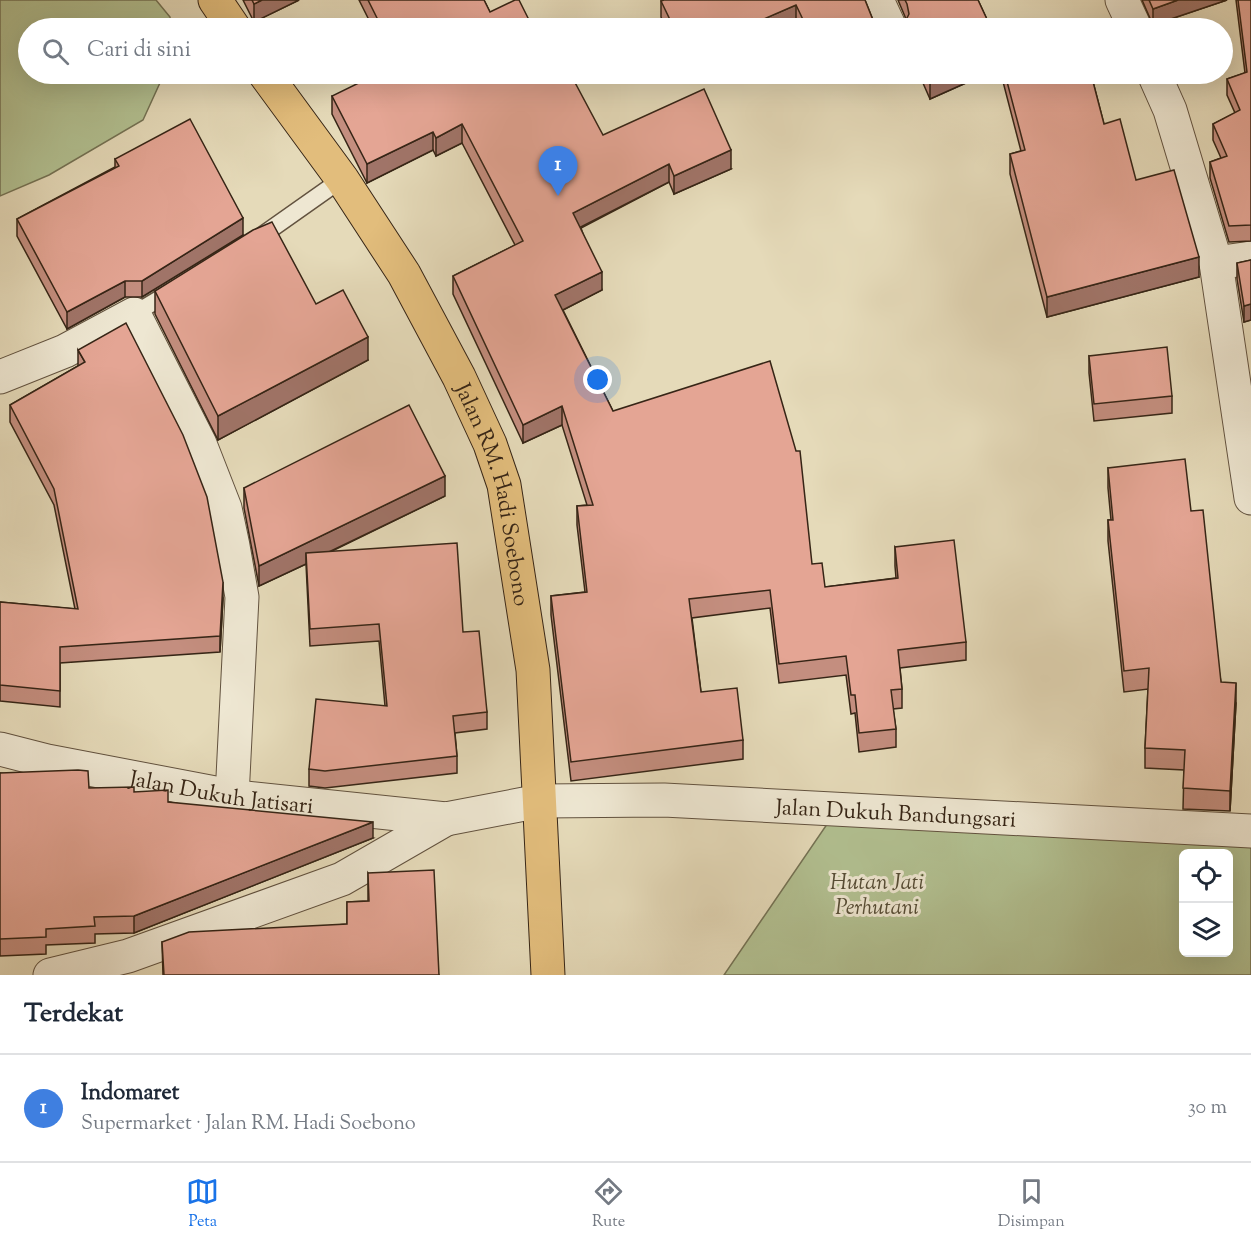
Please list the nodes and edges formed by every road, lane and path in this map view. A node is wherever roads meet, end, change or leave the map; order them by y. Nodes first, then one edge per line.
1 (215, 0) edge
2 (877, 0) edge
3 (1122, 0) edge
4 (227, 18) edge
5 (885, 18) edge
6 (1130, 18) edge
7 (272, 84) edge
8 (1158, 84) edge
9 (342, 179) junction
10 (245, 247) edge
11 (1251, 258) edge
12 (1216, 263) junction
13 (190, 281) edge
14 (134, 314) junction
15 (0, 377) edge
16 (1251, 498) edge
17 (0, 749) edge
18 (232, 797) junction
19 (540, 801) junction
20 (446, 819) junction
21 (1251, 831) edge
22 (128, 966) edge
23 (50, 975) edge
24 (548, 975) edge

1 - 4 main road
2 - 5 street
3 - 6 street
7 - 9 main road, Jalan RM. Hadi Soebono
8 - 12 street
9 - 10 lane
9 - 19 main road, Jalan RM. Hadi Soebono
11 - 12 street
12 - 16 street
13 - 14 lane
14 - 15 street
14 - 18 street
17 - 18 street, Jalan Dukuh Jatisari
18 - 20 street, Jalan Dukuh Jatisari
19 - 20 street, Jalan Dukuh Jatisari
19 - 21 street, Jalan Dukuh Bandungsari
19 - 24 main road, Jalan RM. Hadi Soebono
20 - 22 street, Jalan Dukuh Jatisari
22 - 23 street, Jalan Dukuh Jatisari

